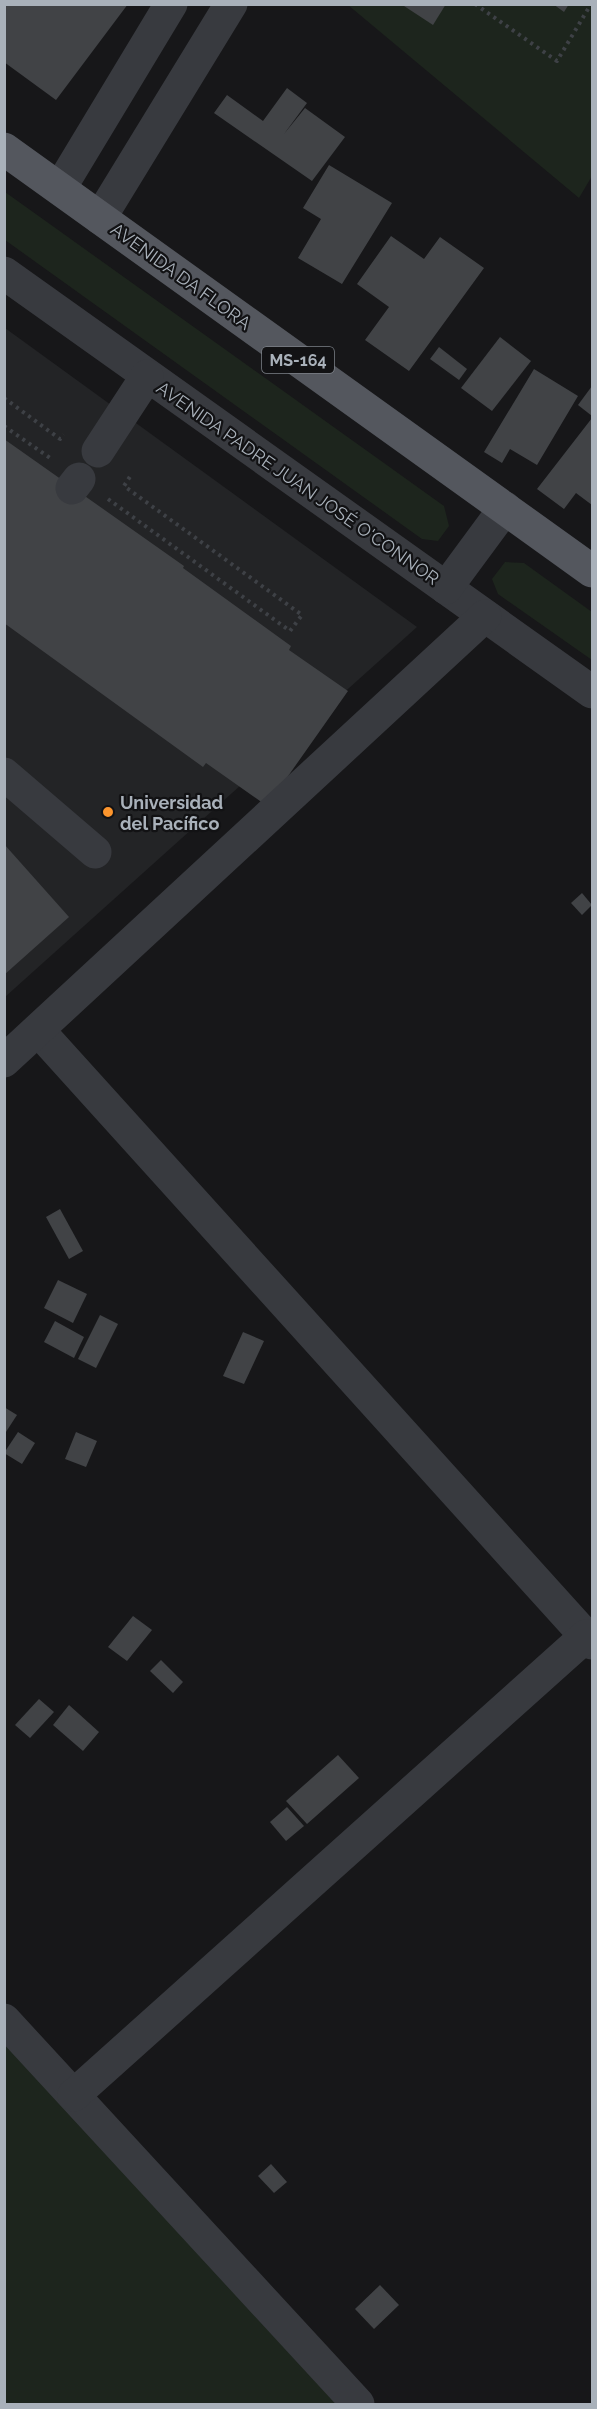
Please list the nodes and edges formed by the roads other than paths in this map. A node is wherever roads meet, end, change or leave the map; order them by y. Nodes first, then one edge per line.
1 (171, 4) edge
2 (231, 4) edge
3 (4, 149) edge
4 (60, 188) junction
5 (100, 218) junction
6 (4, 273) edge
7 (147, 376) junction
8 (98, 451) dead end
9 (505, 508) junction
10 (592, 571) edge
11 (446, 588) junction
12 (486, 616) junction
13 (592, 692) edge
14 (4, 774) edge
15 (95, 852) dead end
16 (38, 1030) junction
17 (4, 1061) edge
18 (589, 1639) edge
19 (4, 2020) edge
20 (74, 2095) junction
21 (358, 2404) edge

1 - 4 street
2 - 5 street
3 - 4 main road, AVENIDA DA FLORA / MS-164
4 - 5 main road, AVENIDA DA FLORA / MS-164
5 - 9 main road, AVENIDA DA FLORA / MS-164
6 - 7 street, AVENIDA PADRE JUAN JOSÉ O'CONNOR
7 - 8 street
7 - 11 street, AVENIDA PADRE JUAN JOSÉ O'CONNOR
9 - 10 main road, AVENIDA DA FLORA / MS-164
9 - 11 street
11 - 12 street, AVENIDA PADRE JUAN JOSÉ O'CONNOR
12 - 13 street, AVENIDA PADRE JUAN JOSÉ O'CONNOR
12 - 16 street
14 - 15 street
16 - 17 street
16 - 18 street
18 - 20 street
19 - 20 street
20 - 21 street

